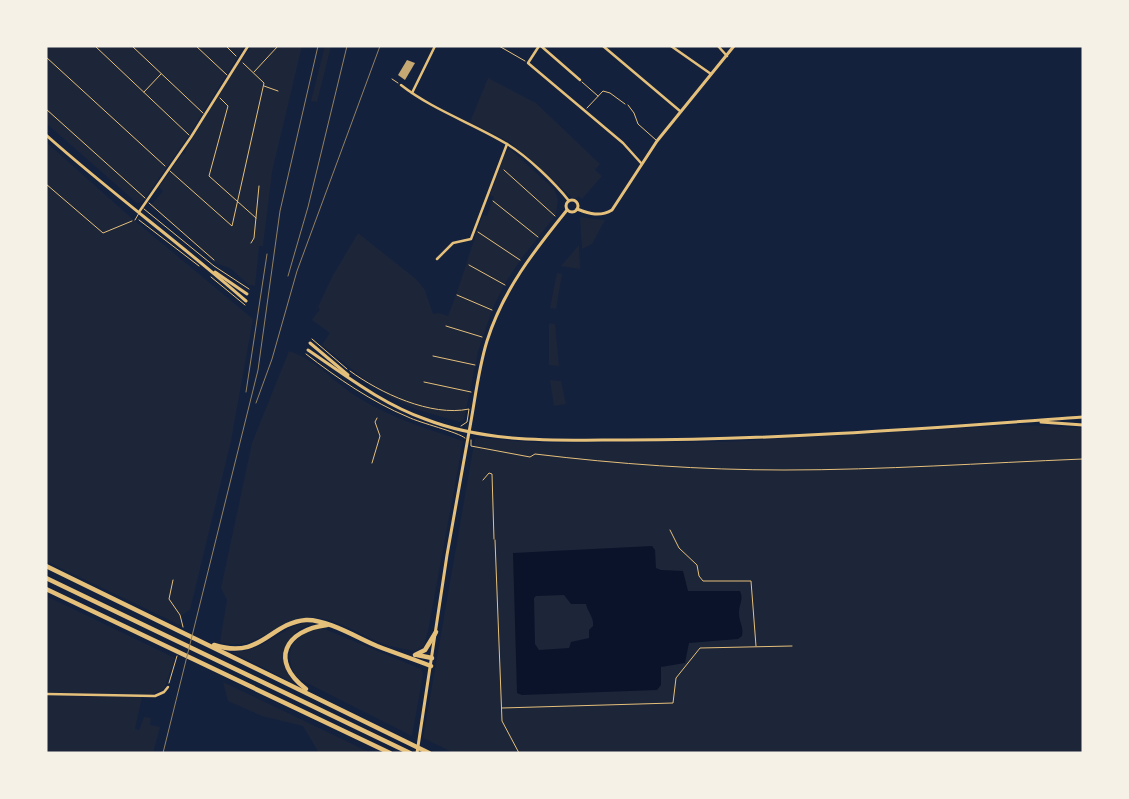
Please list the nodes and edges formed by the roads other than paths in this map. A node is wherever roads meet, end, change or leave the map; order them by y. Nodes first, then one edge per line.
1 (248, 46) edge
2 (435, 46) edge
3 (540, 46) edge
4 (603, 46) edge
5 (672, 46) edge
6 (718, 46) edge
7 (734, 46) edge
8 (727, 56) junction
9 (711, 74) junction
10 (580, 80) road end
11 (401, 85) road end
12 (412, 93) junction
13 (628, 105) road end
14 (680, 110) junction
15 (46, 136) edge
16 (657, 141) junction
17 (507, 144) junction
18 (641, 163) junction
19 (569, 201) junction
20 (577, 209) junction
21 (567, 210) junction
22 (139, 212) junction
23 (135, 220) road end
24 (437, 259) dead end
25 (202, 263) junction
26 (247, 294) dead end
27 (245, 303) road end
28 (310, 343) dead end
29 (308, 350) dead end
30 (362, 387) junction
31 (1083, 417) edge
32 (378, 418) dead end
33 (1031, 421) junction
34 (1083, 425) edge
35 (469, 432) junction
36 (372, 463) dead end
37 (482, 480) dead end
38 (494, 539) road end
39 (47, 567) edge
40 (46, 578) edge
41 (46, 588) edge
42 (327, 624) junction
43 (436, 632) junction
44 (196, 639) junction
45 (401, 655) junction
46 (416, 655) junction
47 (432, 658) junction
48 (431, 666) junction
49 (168, 687) road end
50 (46, 694) edge
51 (315, 696) junction
52 (409, 752) edge
53 (390, 753) edge
54 (417, 753) edge
55 (429, 753) edge

1 - 22 street
2 - 12 street
3 - 10 street
3 - 18 street
4 - 14 street
5 - 9 street
6 - 8 street
7 - 8 main road
8 - 9 main road
9 - 14 main road
11 - 12 street
12 - 17 street
13 - 16 lane
14 - 16 main road
15 - 22 main road
16 - 18 main road
17 - 19 street
17 - 24 street
18 - 20 main road
19 - 20 main road
19 - 21 main road
20 - 21 main road
21 - 35 main road
22 - 23 lane
22 - 25 main road
25 - 26 main road
25 - 27 main road
28 - 30 main road
29 - 30 main road
30 - 35 main road
31 - 33 main road
32 - 36 lane
33 - 34 main road
33 - 35 main road
35 - 43 main road
37 - 38 lane
39 - 44 highway
40 - 52 highway
41 - 53 highway
42 - 44 highway
42 - 45 highway
42 - 51 highway
43 - 46 highway
43 - 47 main road
44 - 51 highway
45 - 46 highway
45 - 48 highway
46 - 47 highway
47 - 48 main road
48 - 54 main road
49 - 50 street
51 - 55 highway

